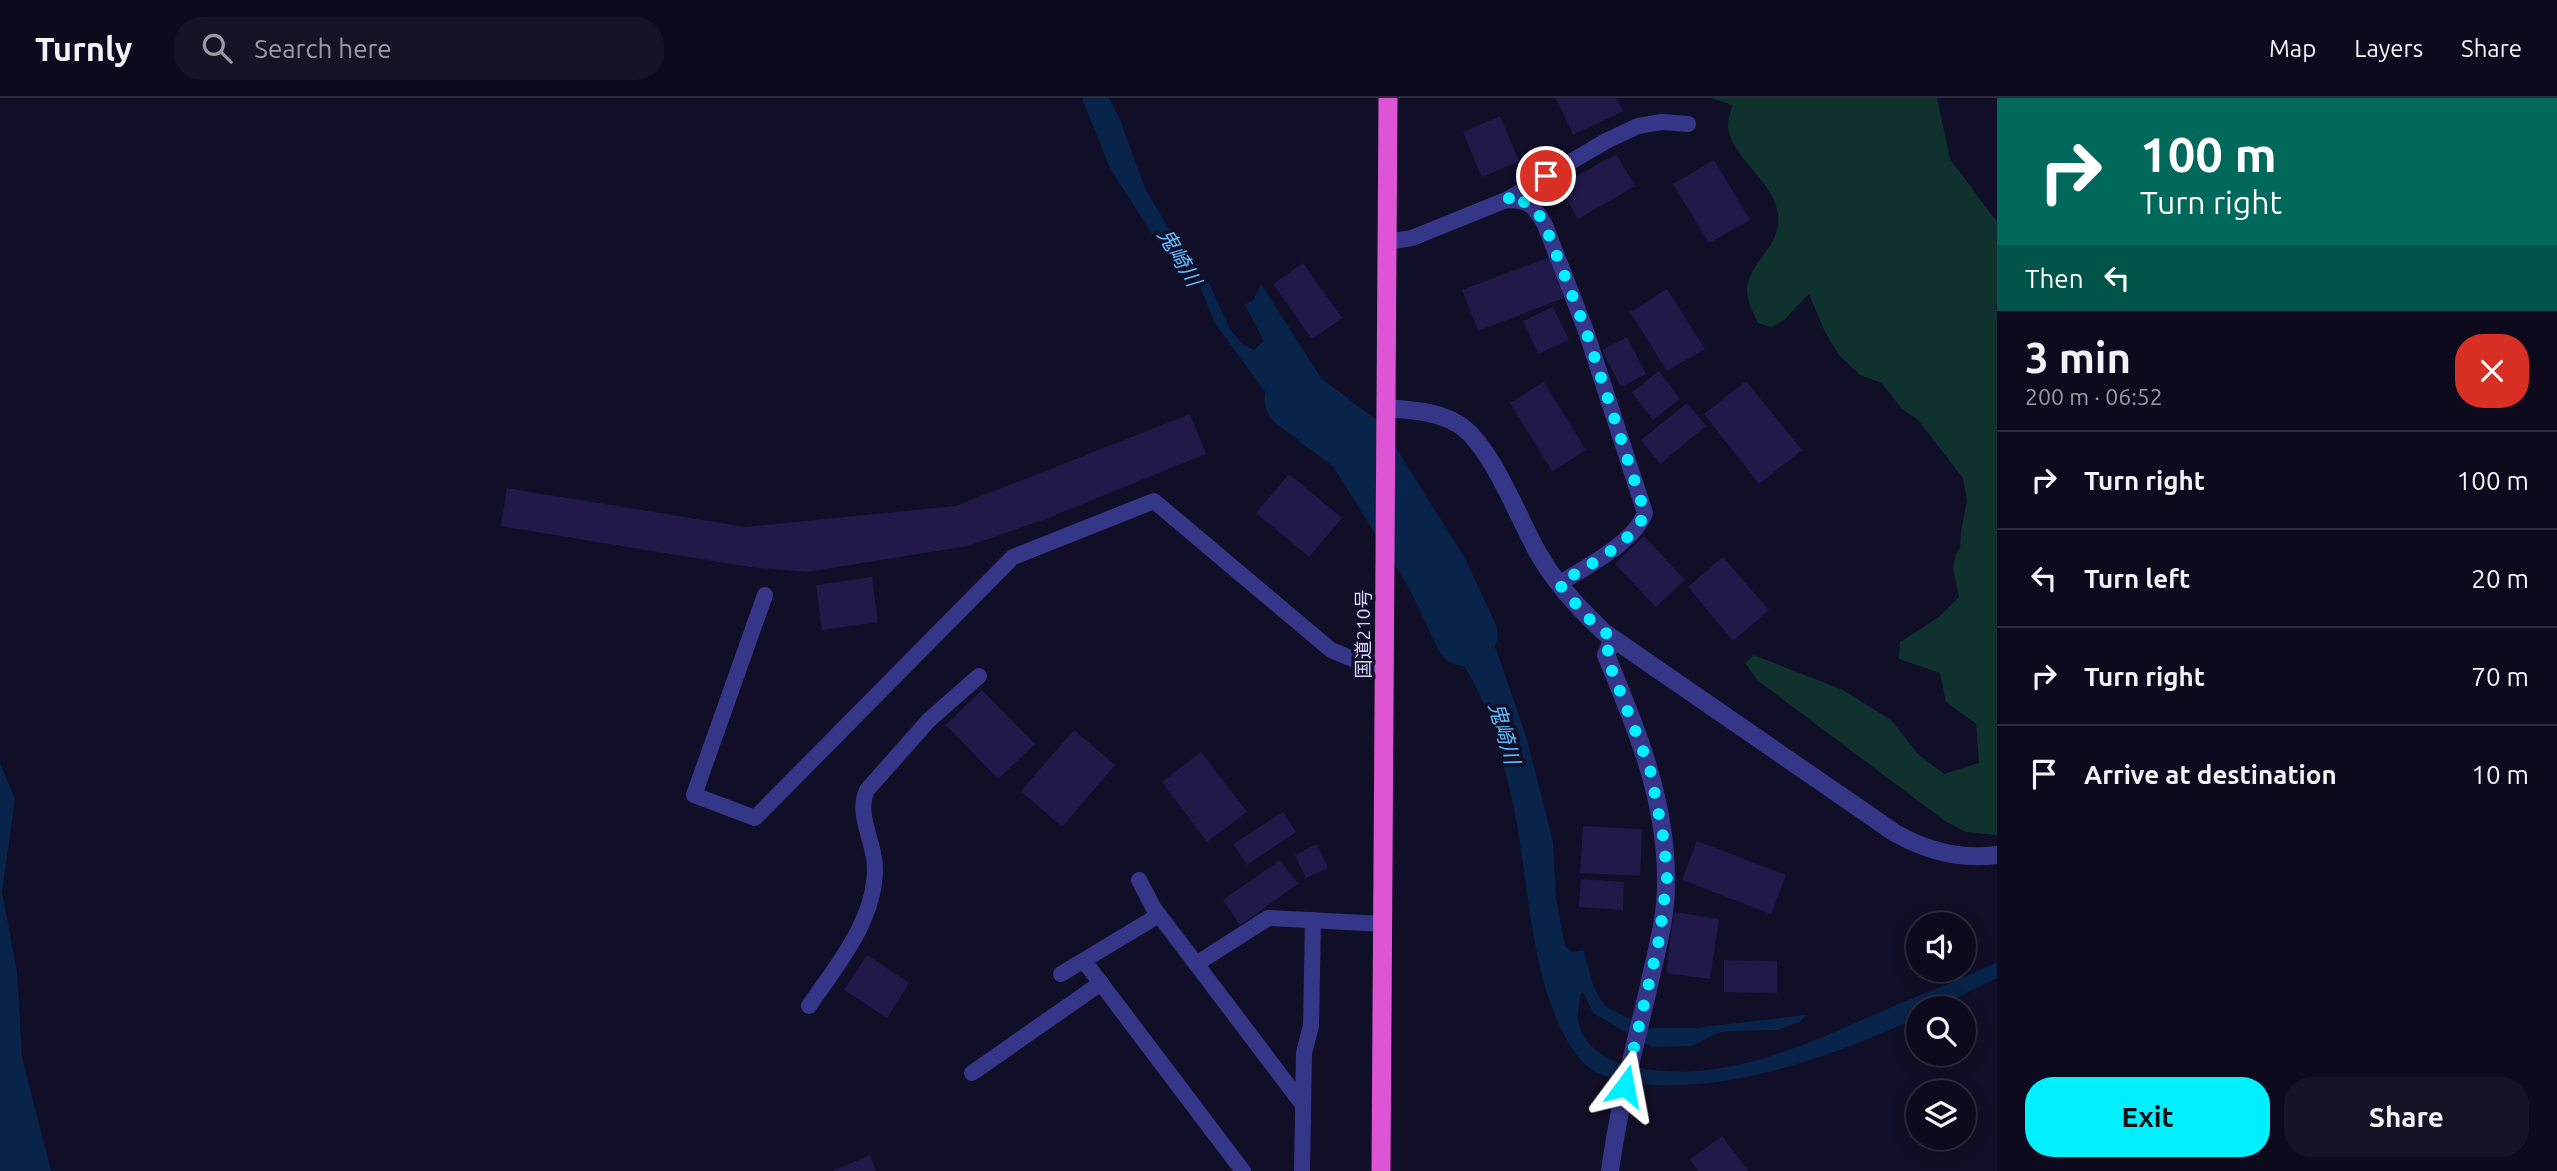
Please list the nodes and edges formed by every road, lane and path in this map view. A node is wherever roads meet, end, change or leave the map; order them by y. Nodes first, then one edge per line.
1 (1388, 98) edge
2 (1688, 124) dead end
3 (1506, 200) junction
4 (1387, 242) junction
5 (1386, 408) junction
6 (1559, 584) junction
7 (765, 595) dead end
8 (1613, 639) junction
9 (1386, 664) junction
10 (979, 676) dead end
11 (1997, 855) edge
12 (1139, 880) dead end
13 (1160, 915) junction
14 (1313, 920) junction
15 (1383, 925) junction
16 (1084, 961) junction
17 (1196, 964) junction
18 (1061, 974) dead end
19 (1101, 983) junction
20 (809, 1006) dead end
21 (972, 1073) dead end
22 (1303, 1105) junction
23 (1243, 1171) edge
24 (1302, 1171) edge
25 (1381, 1171) edge
26 (1609, 1171) edge

1 - 4 highway, 国道210号
2 - 3 lane
3 - 4 lane
3 - 6 lane
4 - 5 highway, 国道210号
5 - 6 street
5 - 9 highway, 国道210号
6 - 8 street
7 - 9 lane
8 - 11 street
8 - 26 street
9 - 15 highway, 国道210号
10 - 20 lane
12 - 13 lane
13 - 16 lane
13 - 17 lane
14 - 15 lane
14 - 17 lane
14 - 22 lane
15 - 25 highway, 国道210号
16 - 18 lane
16 - 19 lane
17 - 22 lane
19 - 21 lane
19 - 23 lane
22 - 24 lane

